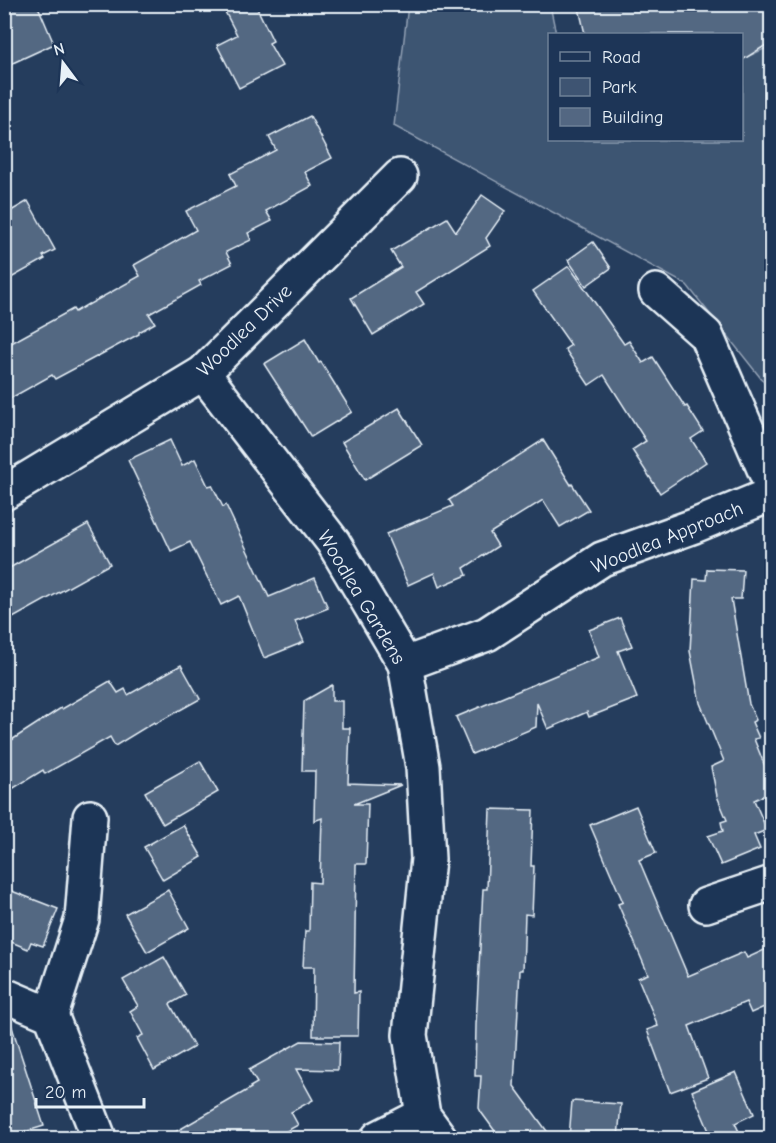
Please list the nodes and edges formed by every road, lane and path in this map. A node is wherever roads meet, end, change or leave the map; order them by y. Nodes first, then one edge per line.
1 (400, 176) dead end
2 (656, 291) dead end
3 (203, 373) junction
4 (771, 487) edge
5 (4, 493) edge
6 (771, 494) edge
7 (405, 664) junction
8 (90, 817) dead end
9 (771, 883) edge
10 (706, 905) dead end
11 (4, 995) edge
12 (51, 1015) junction
13 (432, 1127) edge
14 (99, 1138) edge
15 (378, 1138) edge

1 - 3 street, Woodlea Drive
2 - 4 street
3 - 5 street, Woodlea Drive
3 - 7 street, Woodlea Gardens
6 - 7 street, Woodlea Approach
7 - 13 street, Woodlea Gardens
8 - 12 street
9 - 10 street
11 - 12 street
12 - 14 street
13 - 15 street

